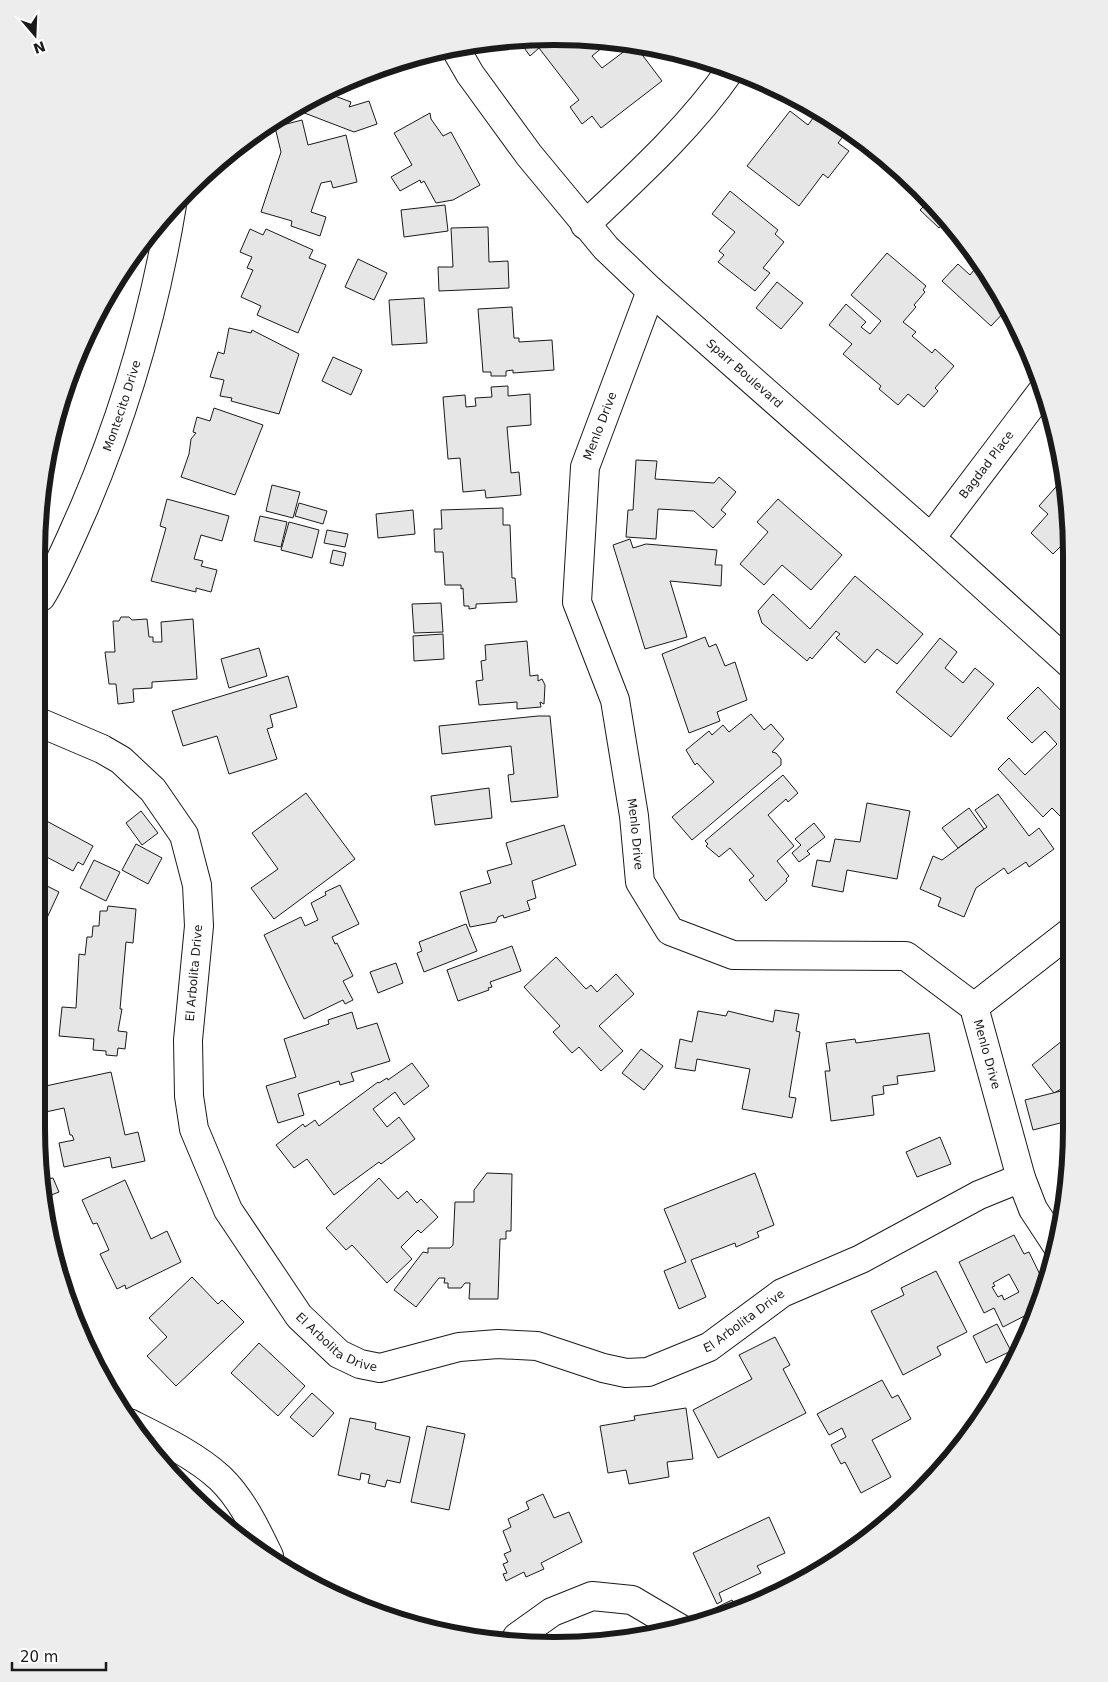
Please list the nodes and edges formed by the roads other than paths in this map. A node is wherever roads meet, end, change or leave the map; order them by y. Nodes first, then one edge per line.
1 (459, 54) edge
2 (726, 75) edge
3 (170, 219) edge
4 (585, 225) junction
5 (651, 292) junction
6 (1038, 397) edge
7 (931, 538) junction
8 (45, 591) edge
9 (1063, 658) edge
10 (45, 725) edge
11 (1063, 939) edge
12 (974, 1007) junction
13 (1021, 1178) junction
14 (1051, 1236) edge
15 (144, 1430) edge
16 (264, 1546) edge
17 (671, 1623) edge
18 (519, 1636) edge

1 - 4 street, Sparr Boulevard
2 - 4 street
3 - 8 street, Montecito Drive
4 - 5 street, Sparr Boulevard
5 - 7 street, Sparr Boulevard
5 - 12 street, Menlo Drive
6 - 7 street, Bagdad Place
7 - 9 street, Sparr Boulevard
10 - 13 street, El Arbolita Drive
11 - 12 street
12 - 13 street, Menlo Drive
13 - 14 street, Menlo Drive
15 - 16 street
17 - 18 street

